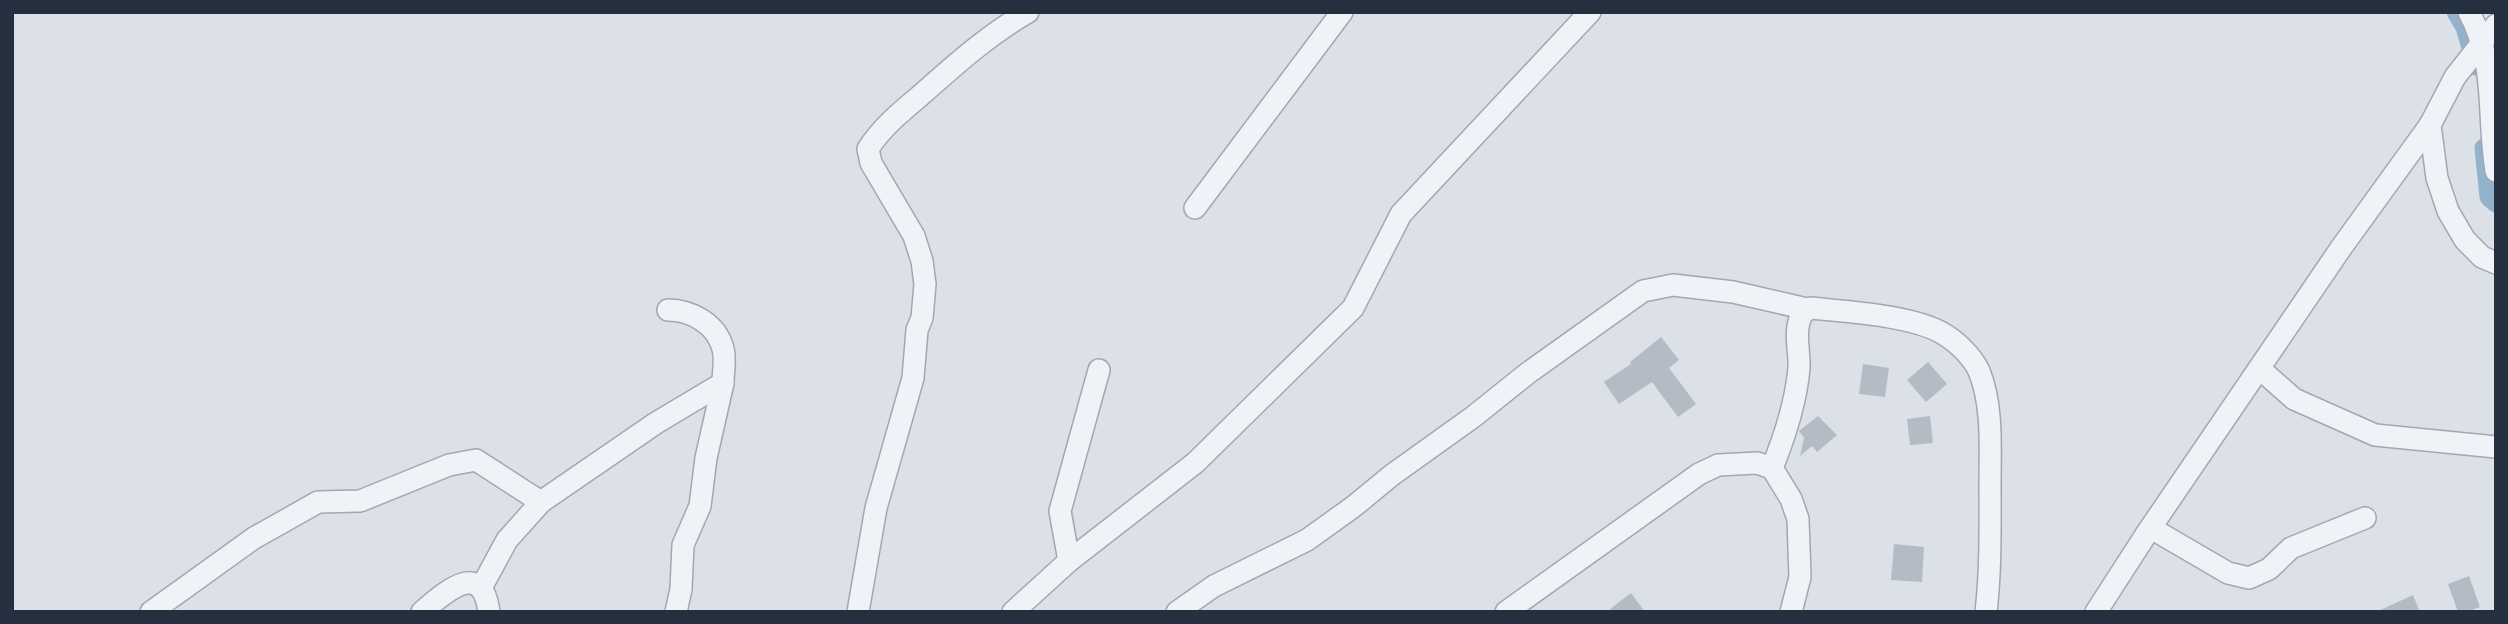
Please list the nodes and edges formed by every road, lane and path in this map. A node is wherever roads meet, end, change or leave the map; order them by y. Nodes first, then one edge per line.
1 (1028, 12) edge
2 (1342, 12) edge
3 (1590, 12) edge
4 (2469, 12) edge
5 (2496, 24) edge
6 (2475, 53) junction
7 (2430, 125) junction
8 (2496, 171) edge
9 (1195, 208) dead end
10 (2496, 263) edge
11 (1807, 309) junction
12 (668, 310) dead end
13 (2260, 369) junction
14 (1099, 370) dead end
15 (723, 383) junction
16 (2496, 447) edge
17 (1772, 468) junction
18 (541, 502) junction
19 (2365, 518) dead end
20 (2147, 533) junction
21 (1069, 561) junction
22 (481, 588) junction
23 (151, 612) edge
24 (422, 612) edge
25 (489, 612) edge
26 (676, 612) edge
27 (858, 612) edge
28 (1013, 612) edge
29 (1177, 612) edge
30 (1506, 612) edge
31 (1791, 612) edge
32 (1986, 612) edge
33 (2096, 612) edge

1 - 27 street
2 - 9 street
3 - 21 street
4 - 6 street
5 - 6 street
6 - 7 street
6 - 8 street
7 - 10 street
7 - 13 street
11 - 17 street
11 - 29 street
11 - 32 street
12 - 15 street
13 - 16 street
13 - 20 street
14 - 21 street
15 - 18 street
15 - 26 street
17 - 30 street
17 - 31 street
18 - 22 street
18 - 23 street
19 - 20 street
20 - 33 street
21 - 28 street
22 - 24 street
22 - 25 street

